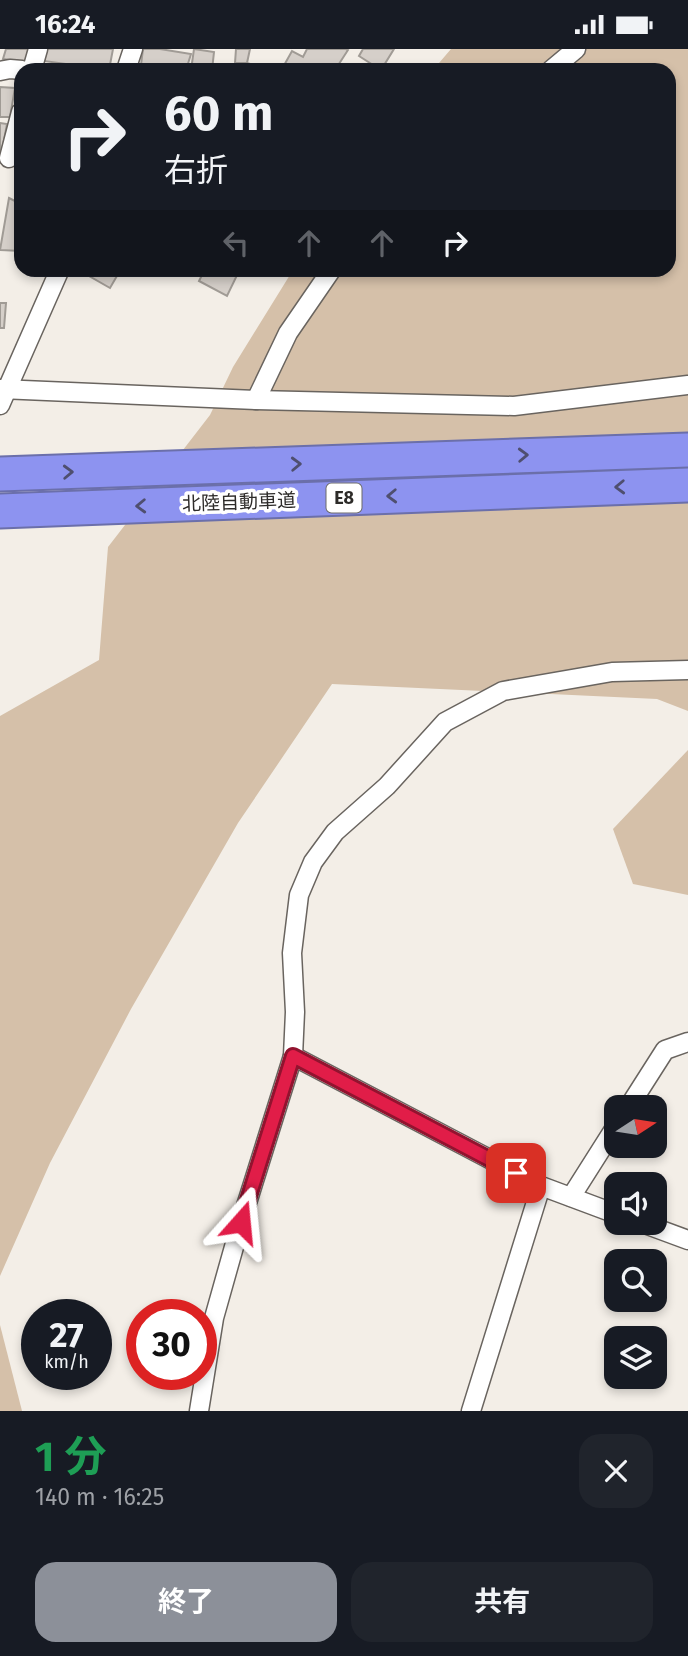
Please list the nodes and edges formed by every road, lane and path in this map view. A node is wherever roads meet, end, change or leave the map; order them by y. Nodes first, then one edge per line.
1 (576, 49) edge
2 (559, 63) edge
3 (14, 139) edge
4 (9, 158) dead end
5 (56, 277) edge
6 (326, 277) edge
7 (688, 385) edge
8 (2, 394) edge
9 (256, 400) junction
10 (688, 450) edge
11 (0, 474) edge
12 (688, 485) edge
13 (0, 511) edge
14 (688, 670) edge
15 (688, 1042) edge
16 (293, 1056) junction
17 (636, 1095) edge
18 (604, 1145) edge
19 (541, 1186) junction
20 (570, 1197) junction
21 (604, 1210) edge
22 (667, 1232) edge
23 (688, 1240) edge
24 (199, 1411) edge
25 (471, 1411) edge

1 - 2 street
3 - 4 street
5 - 8 street
6 - 9 street
7 - 9 street
8 - 9 street
11 -> 10 highway, 北陸自動車道 / E8
12 -> 13 highway, 北陸自動車道 / E8
14 - 16 street
15 - 17 street
16 - 19 street
16 - 24 street
18 - 20 street
19 - 20 street
19 - 25 street
20 - 21 street
22 - 23 street

